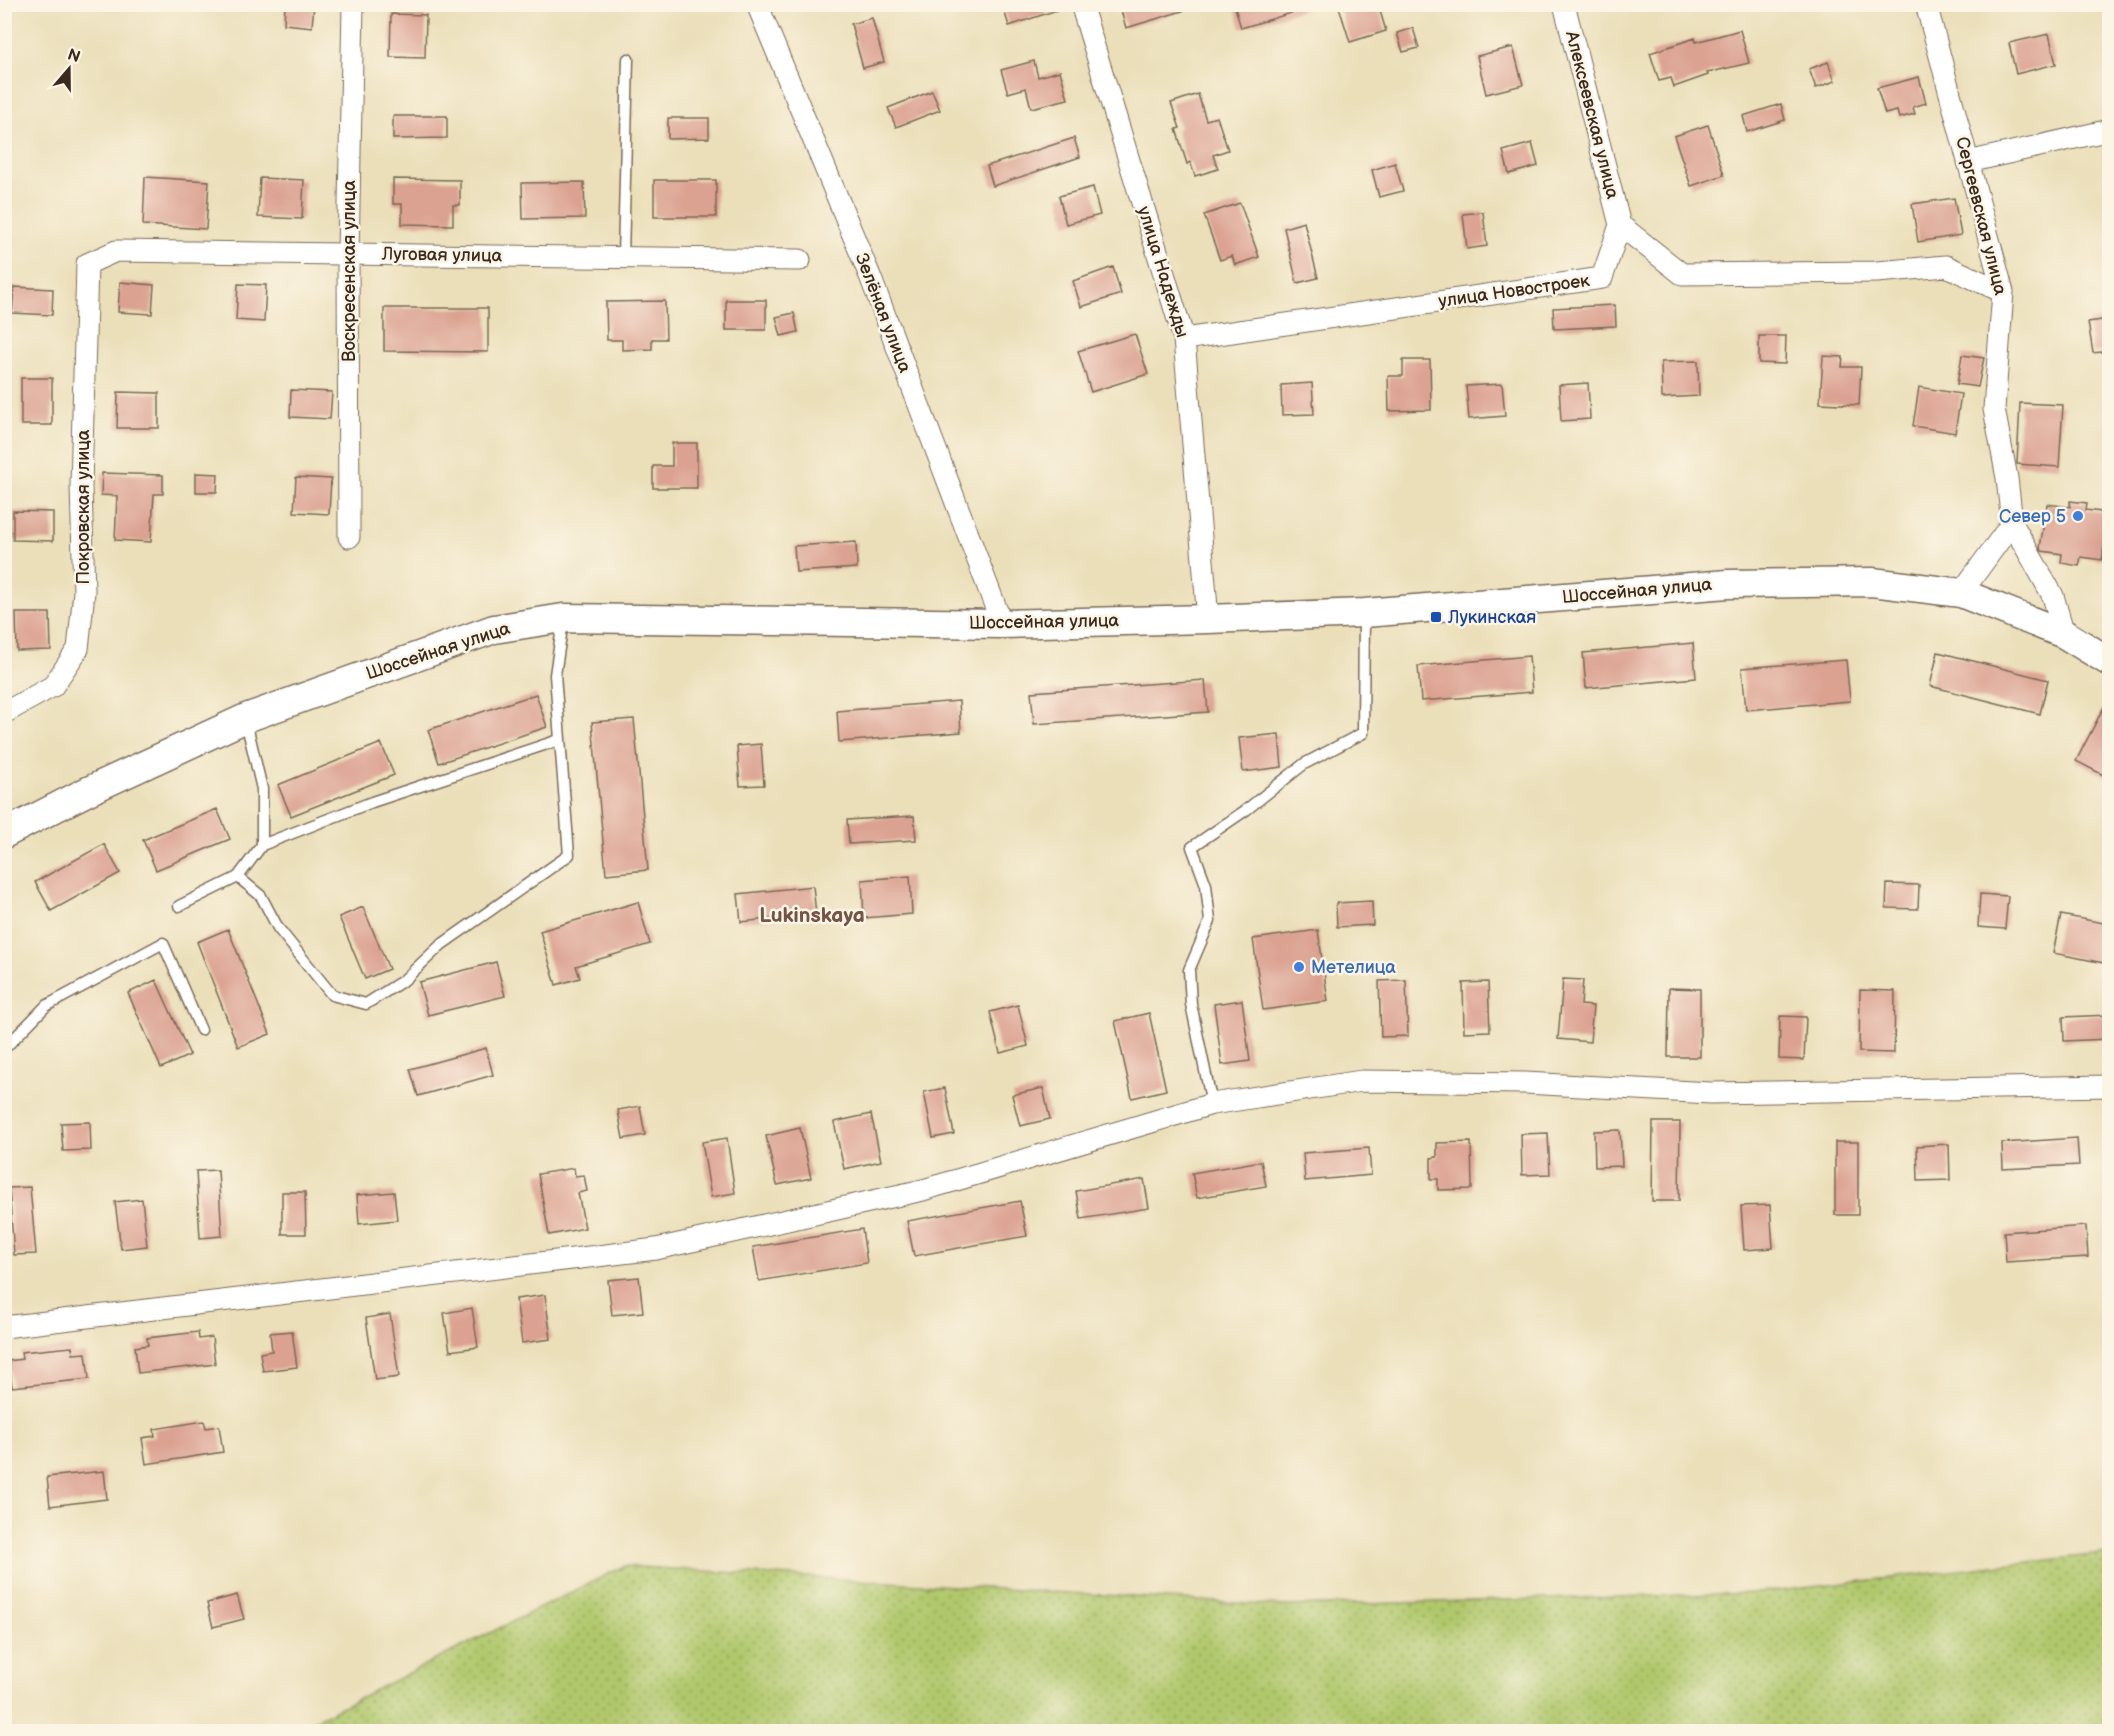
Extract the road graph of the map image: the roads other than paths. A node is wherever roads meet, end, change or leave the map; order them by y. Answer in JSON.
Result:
{"nodes":[{"id":1,"x":353,"y":4,"type":"edge"},
{"id":2,"x":758,"y":4,"type":"edge"},
{"id":3,"x":1081,"y":4,"type":"edge"},
{"id":4,"x":1564,"y":4,"type":"edge"},
{"id":5,"x":1926,"y":4,"type":"edge"},
{"id":6,"x":628,"y":59,"type":"dead end"},
{"id":7,"x":2109,"y":129,"type":"edge"},
{"id":8,"x":1968,"y":162,"type":"junction"},
{"id":9,"x":1620,"y":225,"type":"junction"},
{"id":10,"x":348,"y":254,"type":"junction"},
{"id":11,"x":623,"y":257,"type":"junction"},
{"id":12,"x":800,"y":260,"type":"dead end"},
{"id":13,"x":87,"y":264,"type":"joint"},
{"id":14,"x":2003,"y":292,"type":"junction"},
{"id":15,"x":1184,"y":339,"type":"junction"},
{"id":16,"x":2012,"y":523,"type":"junction"},
{"id":17,"x":349,"y":537,"type":"dead end"},
{"id":18,"x":1962,"y":593,"type":"junction"},
{"id":19,"x":1364,"y":613,"type":"junction"},
{"id":20,"x":563,"y":618,"type":"junction"},
{"id":21,"x":1208,"y":620,"type":"junction"},
{"id":22,"x":1002,"y":624,"type":"junction"},
{"id":23,"x":2064,"y":634,"type":"junction"},
{"id":24,"x":2109,"y":662,"type":"edge"},
{"id":25,"x":4,"y":713,"type":"edge"},
{"id":26,"x":246,"y":718,"type":"junction"},
{"id":27,"x":559,"y":740,"type":"junction"},
{"id":28,"x":4,"y":834,"type":"edge"},
{"id":29,"x":262,"y":845,"type":"junction"},
{"id":30,"x":238,"y":877,"type":"junction"},
{"id":31,"x":179,"y":906,"type":"dead end"},
{"id":32,"x":201,"y":1030,"type":"dead end"},
{"id":33,"x":4,"y":1049,"type":"edge"},
{"id":34,"x":2109,"y":1086,"type":"edge"},
{"id":35,"x":1212,"y":1104,"type":"junction"},
{"id":36,"x":4,"y":1327,"type":"edge"}],
"edges":[{"from":1,"to":10,"type":"street","name":"Воскресенская улица"},
{"from":2,"to":22,"type":"street","name":"Зелёная улица"},
{"from":3,"to":15,"type":"street","name":"улица Надежды"},
{"from":4,"to":9,"type":"street","name":"Алексеевская улица"},
{"from":5,"to":8,"type":"street","name":"Сергеевская улица"},
{"from":6,"to":11,"type":"lane"},
{"from":7,"to":8,"type":"street"},
{"from":8,"to":14,"type":"street","name":"Сергеевская улица"},
{"from":9,"to":14,"type":"street"},
{"from":9,"to":15,"type":"street","name":"улица Новостроек"},
{"from":10,"to":11,"type":"street","name":"Луговая улица"},
{"from":10,"to":13,"type":"street","name":"Луговая улица"},
{"from":10,"to":17,"type":"street","name":"Воскресенская улица"},
{"from":11,"to":12,"type":"street","name":"Луговая улица"},
{"from":13,"to":25,"type":"street","name":"Покровская улица"},
{"from":14,"to":16,"type":"street","name":"Сергеевская улица"},
{"from":15,"to":21,"type":"street","name":"улица Надежды"},
{"from":16,"to":18,"type":"street"},
{"from":16,"to":23,"type":"street"},
{"from":18,"to":19,"type":"main road","name":"Шоссейная улица"},
{"from":18,"to":23,"type":"main road","name":"Шоссейная улица"},
{"from":19,"to":21,"type":"main road","name":"Шоссейная улица"},
{"from":19,"to":35,"type":"lane"},
{"from":20,"to":22,"type":"main road","name":"Шоссейная улица"},
{"from":20,"to":26,"type":"main road","name":"Шоссейная улица"},
{"from":20,"to":27,"type":"lane"},
{"from":21,"to":22,"type":"main road","name":"Шоссейная улица"},
{"from":23,"to":24,"type":"main road","name":"Шоссейная улица"},
{"from":26,"to":28,"type":"main road","name":"Шоссейная улица"},
{"from":26,"to":29,"type":"lane"},
{"from":27,"to":29,"type":"lane"},
{"from":27,"to":30,"type":"lane"},
{"from":29,"to":30,"type":"lane"},
{"from":30,"to":31,"type":"lane"},
{"from":32,"to":33,"type":"lane"},
{"from":34,"to":35,"type":"street"},
{"from":35,"to":36,"type":"street"}]}
